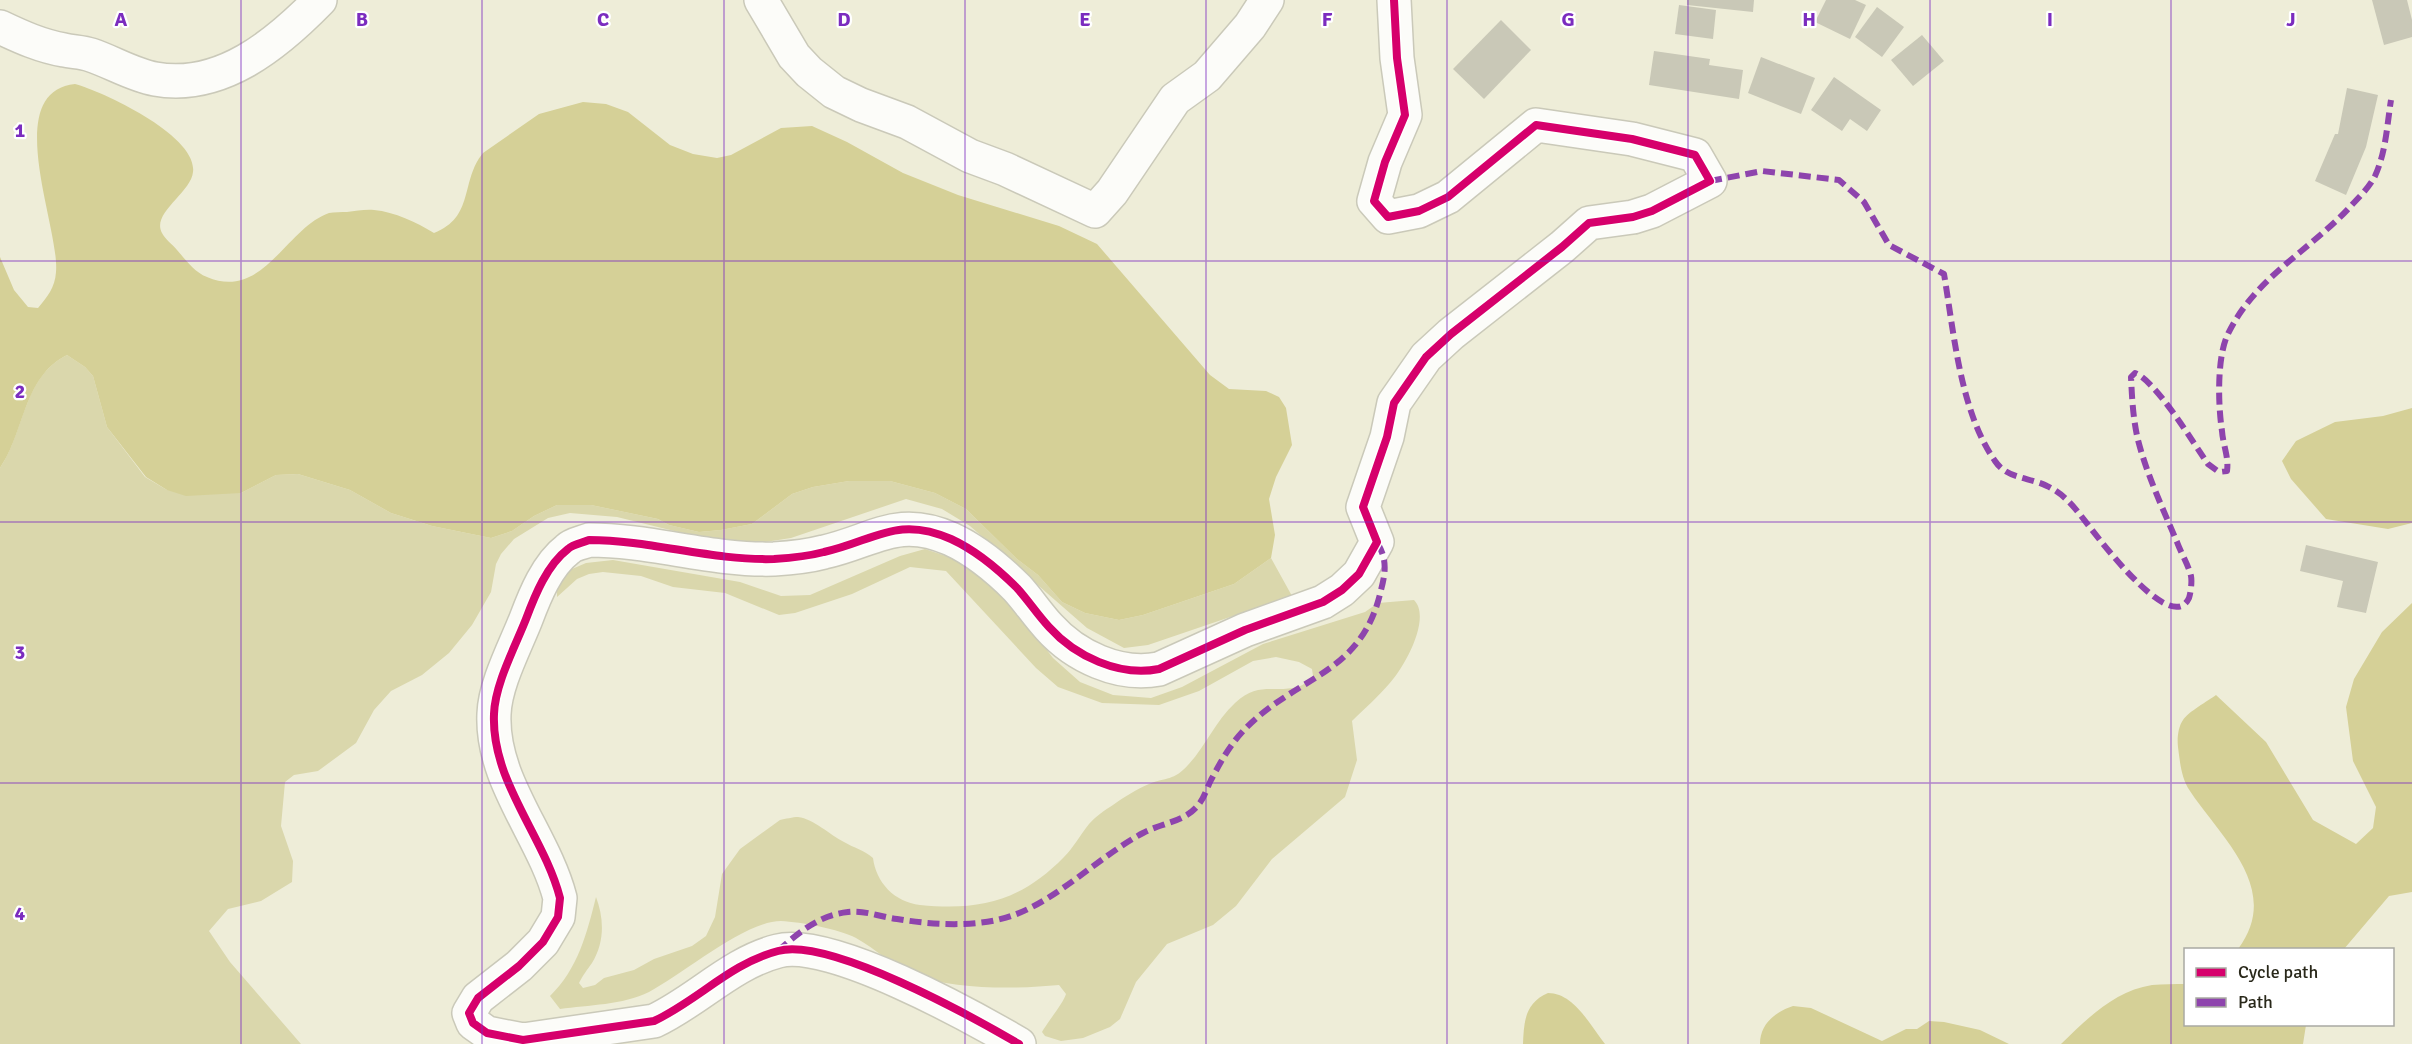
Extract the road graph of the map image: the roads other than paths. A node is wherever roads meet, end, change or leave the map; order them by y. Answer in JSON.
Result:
{"nodes":[{"id":1,"x":320,"y":0,"type":"edge"},
{"id":2,"x":761,"y":0,"type":"edge"},
{"id":3,"x":1267,"y":0,"type":"edge"},
{"id":4,"x":1394,"y":0,"type":"edge"},
{"id":5,"x":0,"y":27,"type":"edge"},
{"id":6,"x":1019,"y":1044,"type":"edge"}],
"edges":[{"from":1,"to":5,"type":"street"},
{"from":2,"to":3,"type":"street"},
{"from":4,"to":6,"type":"street"}]}
